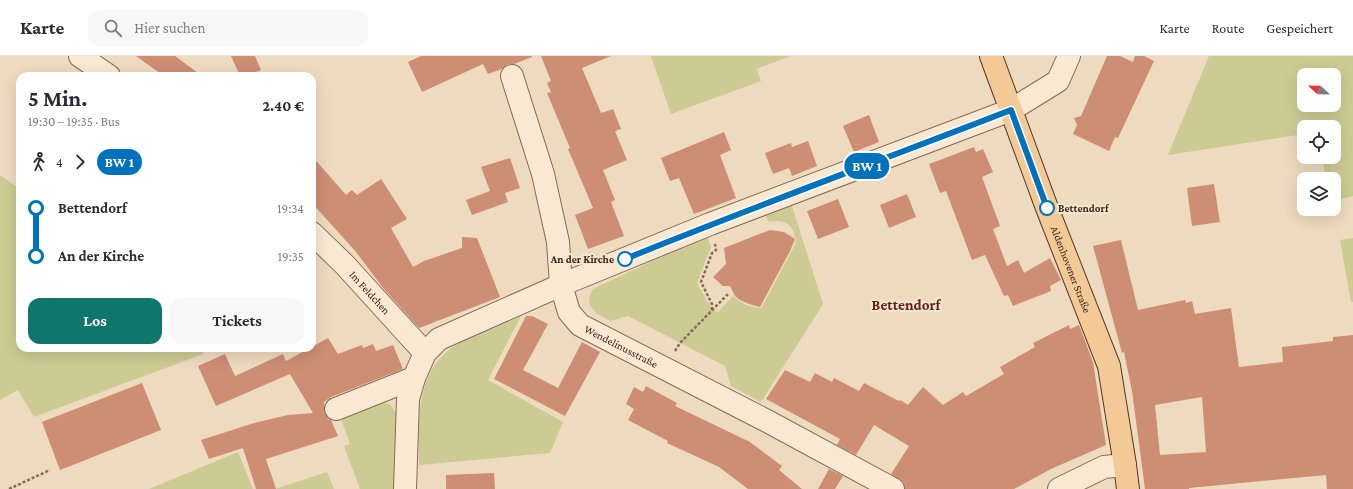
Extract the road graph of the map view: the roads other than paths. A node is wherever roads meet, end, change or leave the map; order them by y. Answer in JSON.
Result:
{"nodes":[{"id":1,"x":80,"y":56,"type":"edge"},
{"id":2,"x":991,"y":56,"type":"edge"},
{"id":3,"x":1069,"y":56,"type":"edge"},
{"id":4,"x":103,"y":72,"type":"edge"},
{"id":5,"x":512,"y":76,"type":"dead end"},
{"id":6,"x":1011,"y":110,"type":"junction"},
{"id":7,"x":316,"y":237,"type":"edge"},
{"id":8,"x":561,"y":285,"type":"junction"},
{"id":9,"x":426,"y":353,"type":"junction"},
{"id":10,"x":414,"y":378,"type":"junction"},
{"id":11,"x":336,"y":409,"type":"dead end"},
{"id":12,"x":1125,"y":465,"type":"junction"},
{"id":13,"x":404,"y":489,"type":"edge"},
{"id":14,"x":893,"y":489,"type":"edge"},
{"id":15,"x":1059,"y":489,"type":"edge"},
{"id":16,"x":1128,"y":489,"type":"edge"}],
"edges":[{"from":1,"to":4,"type":"street"},
{"from":2,"to":6,"type":"main road","name":"Aldenhovener Straße"},
{"from":3,"to":6,"type":"street"},
{"from":5,"to":8,"type":"street","name":"Wendelinusstraße"},
{"from":6,"to":8,"type":"street"},
{"from":6,"to":12,"type":"main road","name":"Aldenhovener Straße"},
{"from":7,"to":9,"type":"street","name":"Im Feldchen"},
{"from":8,"to":9,"type":"street"},
{"from":8,"to":14,"type":"street","name":"Wendelinusstraße"},
{"from":9,"to":10,"type":"street"},
{"from":10,"to":11,"type":"street"},
{"from":10,"to":13,"type":"street"},
{"from":12,"to":15,"type":"street"},
{"from":12,"to":16,"type":"main road","name":"Aldenhovener Straße"}]}
